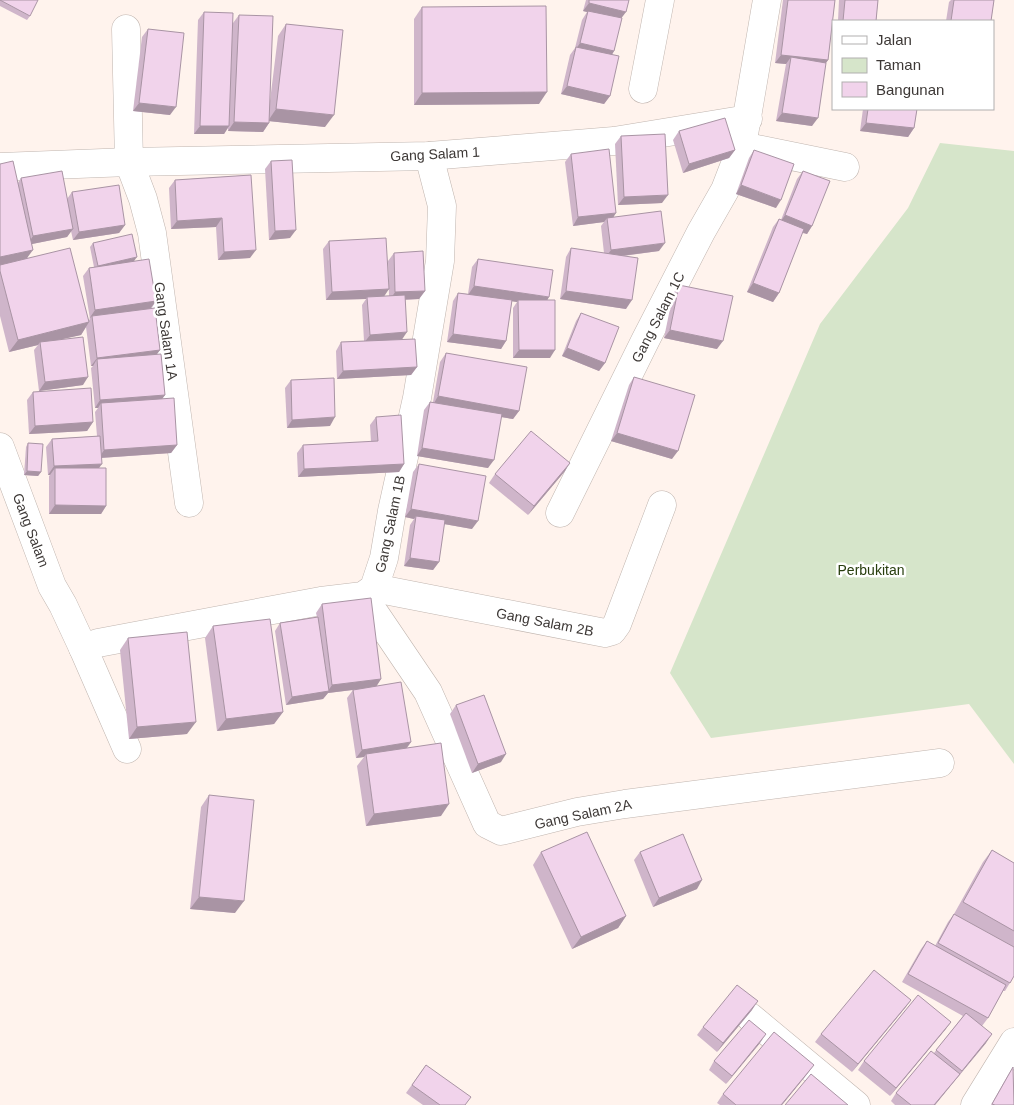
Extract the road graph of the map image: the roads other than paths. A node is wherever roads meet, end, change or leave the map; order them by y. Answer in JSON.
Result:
{"nodes":[{"id":1,"x":660,"y":0,"type":"edge"},
{"id":2,"x":767,"y":0,"type":"edge"},
{"id":3,"x":126,"y":29,"type":"dead end"},
{"id":4,"x":644,"y":89,"type":"dead end"},
{"id":5,"x":748,"y":119,"type":"junction"},
{"id":6,"x":742,"y":146,"type":"junction"},
{"id":7,"x":429,"y":156,"type":"junction"},
{"id":8,"x":129,"y":162,"type":"junction"},
{"id":9,"x":0,"y":167,"type":"edge"},
{"id":10,"x":845,"y":167,"type":"dead end"},
{"id":11,"x":0,"y":446,"type":"edge"},
{"id":12,"x":189,"y":503,"type":"dead end"},
{"id":13,"x":662,"y":505,"type":"dead end"},
{"id":14,"x":560,"y":513,"type":"dead end"},
{"id":15,"x":368,"y":592,"type":"junction"},
{"id":16,"x":83,"y":648,"type":"junction"},
{"id":17,"x":127,"y":749,"type":"dead end"},
{"id":18,"x":940,"y":763,"type":"dead end"},
{"id":19,"x":750,"y":1017,"type":"edge"},
{"id":20,"x":1014,"y":1042,"type":"edge"},
{"id":21,"x":856,"y":1105,"type":"edge"},
{"id":22,"x":975,"y":1105,"type":"edge"}],
"edges":[{"from":1,"to":4,"type":"street"},
{"from":2,"to":5,"type":"street"},
{"from":3,"to":8,"type":"street","name":"Gang Salam 1A"},
{"from":5,"to":6,"type":"street","name":"Gang Salam 1C"},
{"from":5,"to":7,"type":"street","name":"Gang Salam 1"},
{"from":6,"to":10,"type":"street"},
{"from":6,"to":14,"type":"street","name":"Gang Salam 1C"},
{"from":7,"to":8,"type":"street","name":"Gang Salam 1"},
{"from":7,"to":15,"type":"street","name":"Gang Salam 1B"},
{"from":8,"to":9,"type":"street","name":"Gang Salam 1"},
{"from":8,"to":12,"type":"street","name":"Gang Salam 1A"},
{"from":11,"to":16,"type":"street","name":"Gang Salam"},
{"from":13,"to":15,"type":"street","name":"Gang Salam 2B"},
{"from":15,"to":16,"type":"street"},
{"from":15,"to":18,"type":"street","name":"Gang Salam 2A"},
{"from":16,"to":17,"type":"street"},
{"from":19,"to":21,"type":"street"},
{"from":20,"to":22,"type":"street"}]}
